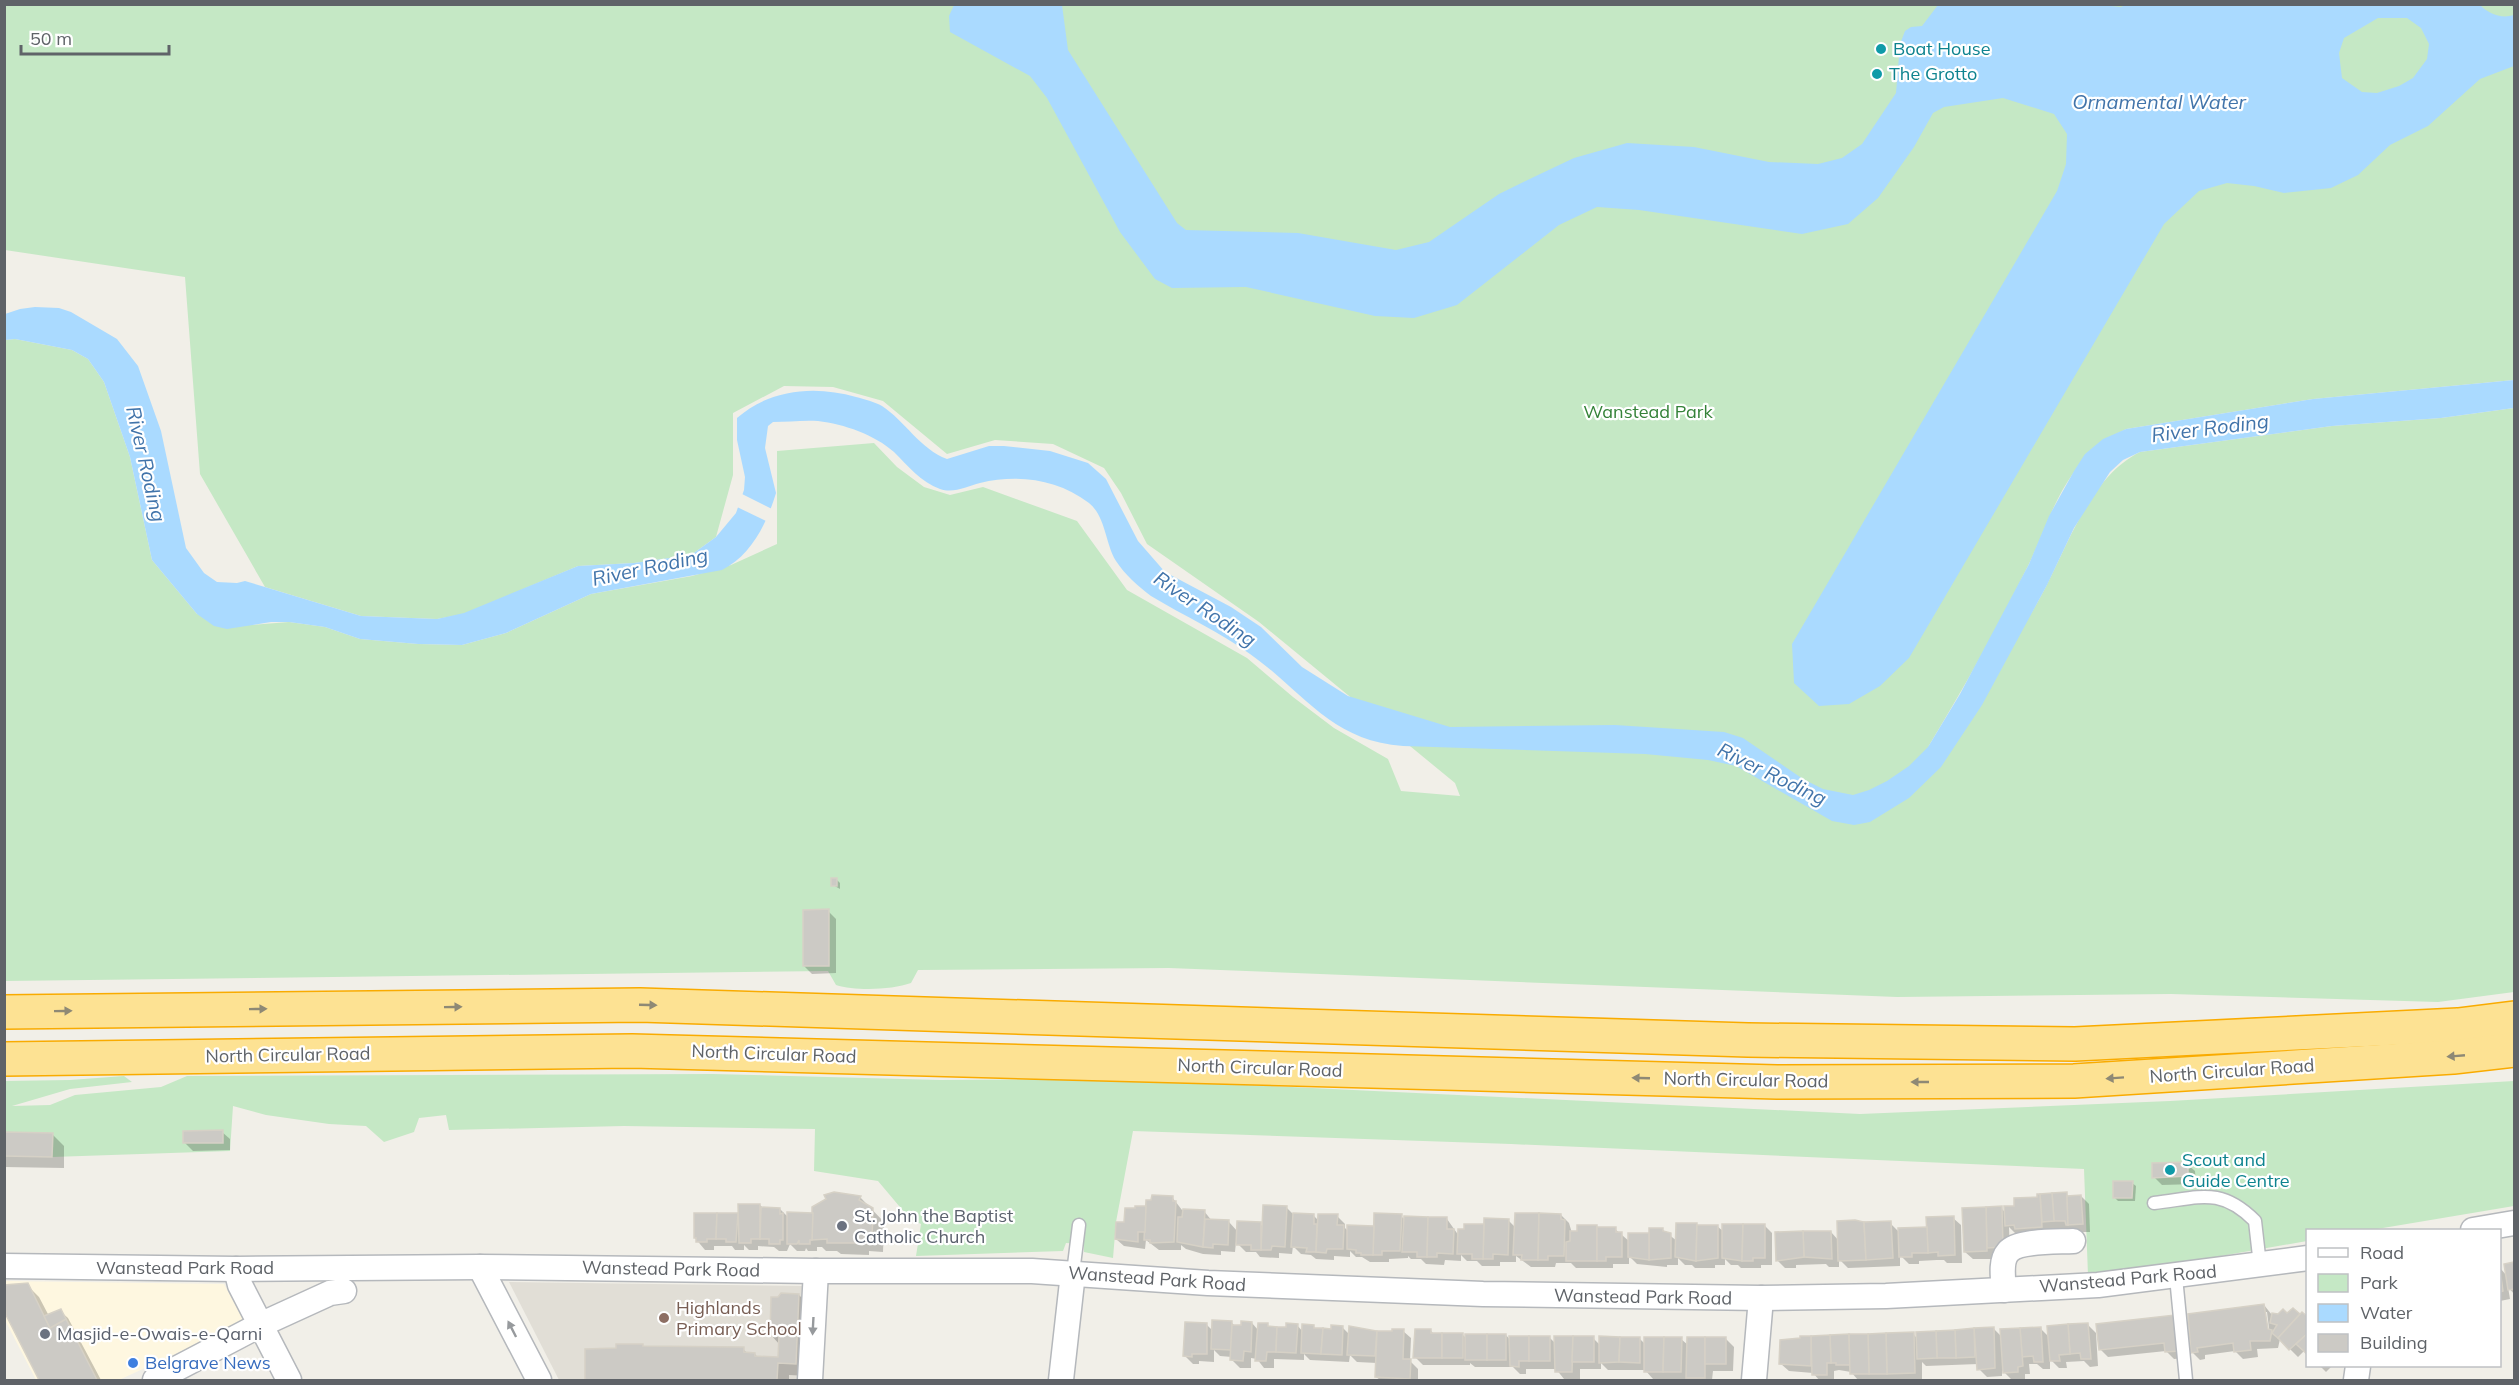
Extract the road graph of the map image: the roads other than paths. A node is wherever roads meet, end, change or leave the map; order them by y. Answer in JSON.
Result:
{"nodes":[{"id":1,"x":4,"y":1012,"type":"edge"},
{"id":2,"x":2514,"y":1018,"type":"edge"},
{"id":3,"x":2514,"y":1050,"type":"edge"},
{"id":4,"x":4,"y":1059,"type":"edge"},
{"id":5,"x":2154,"y":1203,"type":"dead end"},
{"id":6,"x":2514,"y":1223,"type":"edge"},
{"id":7,"x":1079,"y":1225,"type":"dead end"},
{"id":8,"x":2478,"y":1229,"type":"edge"},
{"id":9,"x":2073,"y":1241,"type":"dead end"},
{"id":10,"x":2306,"y":1258,"type":"edge"},
{"id":11,"x":2260,"y":1265,"type":"junction"},
{"id":12,"x":4,"y":1266,"type":"edge"},
{"id":13,"x":480,"y":1267,"type":"junction"},
{"id":14,"x":236,"y":1269,"type":"junction"},
{"id":15,"x":816,"y":1271,"type":"junction"},
{"id":16,"x":1072,"y":1273,"type":"junction"},
{"id":17,"x":2176,"y":1277,"type":"junction"},
{"id":18,"x":2004,"y":1290,"type":"junction"},
{"id":19,"x":344,"y":1291,"type":"dead end"},
{"id":20,"x":1761,"y":1298,"type":"junction"},
{"id":21,"x":260,"y":1325,"type":"junction"},
{"id":22,"x":155,"y":1380,"type":"edge"},
{"id":23,"x":288,"y":1380,"type":"edge"},
{"id":24,"x":539,"y":1380,"type":"edge"},
{"id":25,"x":810,"y":1380,"type":"edge"},
{"id":26,"x":1061,"y":1380,"type":"edge"},
{"id":27,"x":1754,"y":1380,"type":"edge"},
{"id":28,"x":2186,"y":1380,"type":"edge"}],
"edges":[{"from":1,"to":2,"type":"highway","name":"North Circular Road","one_way":true},
{"from":3,"to":4,"type":"highway","name":"North Circular Road","one_way":true},
{"from":5,"to":11,"type":"lane"},
{"from":6,"to":8,"type":"street"},
{"from":7,"to":16,"type":"lane"},
{"from":9,"to":18,"type":"street"},
{"from":10,"to":11,"type":"street","name":"Wanstead Park Road"},
{"from":11,"to":17,"type":"street","name":"Wanstead Park Road"},
{"from":12,"to":14,"type":"street","name":"Wanstead Park Road"},
{"from":13,"to":14,"type":"street","name":"Wanstead Park Road"},
{"from":13,"to":15,"type":"street","name":"Wanstead Park Road"},
{"from":24,"to":13,"type":"street","one_way":true},
{"from":14,"to":21,"type":"street"},
{"from":15,"to":16,"type":"street","name":"Wanstead Park Road"},
{"from":15,"to":25,"type":"street","one_way":true},
{"from":16,"to":20,"type":"street","name":"Wanstead Park Road"},
{"from":16,"to":26,"type":"street"},
{"from":17,"to":18,"type":"street","name":"Wanstead Park Road"},
{"from":17,"to":28,"type":"lane"},
{"from":18,"to":20,"type":"street","name":"Wanstead Park Road"},
{"from":19,"to":21,"type":"street"},
{"from":20,"to":27,"type":"street"},
{"from":21,"to":22,"type":"street"},
{"from":21,"to":23,"type":"street"}]}
